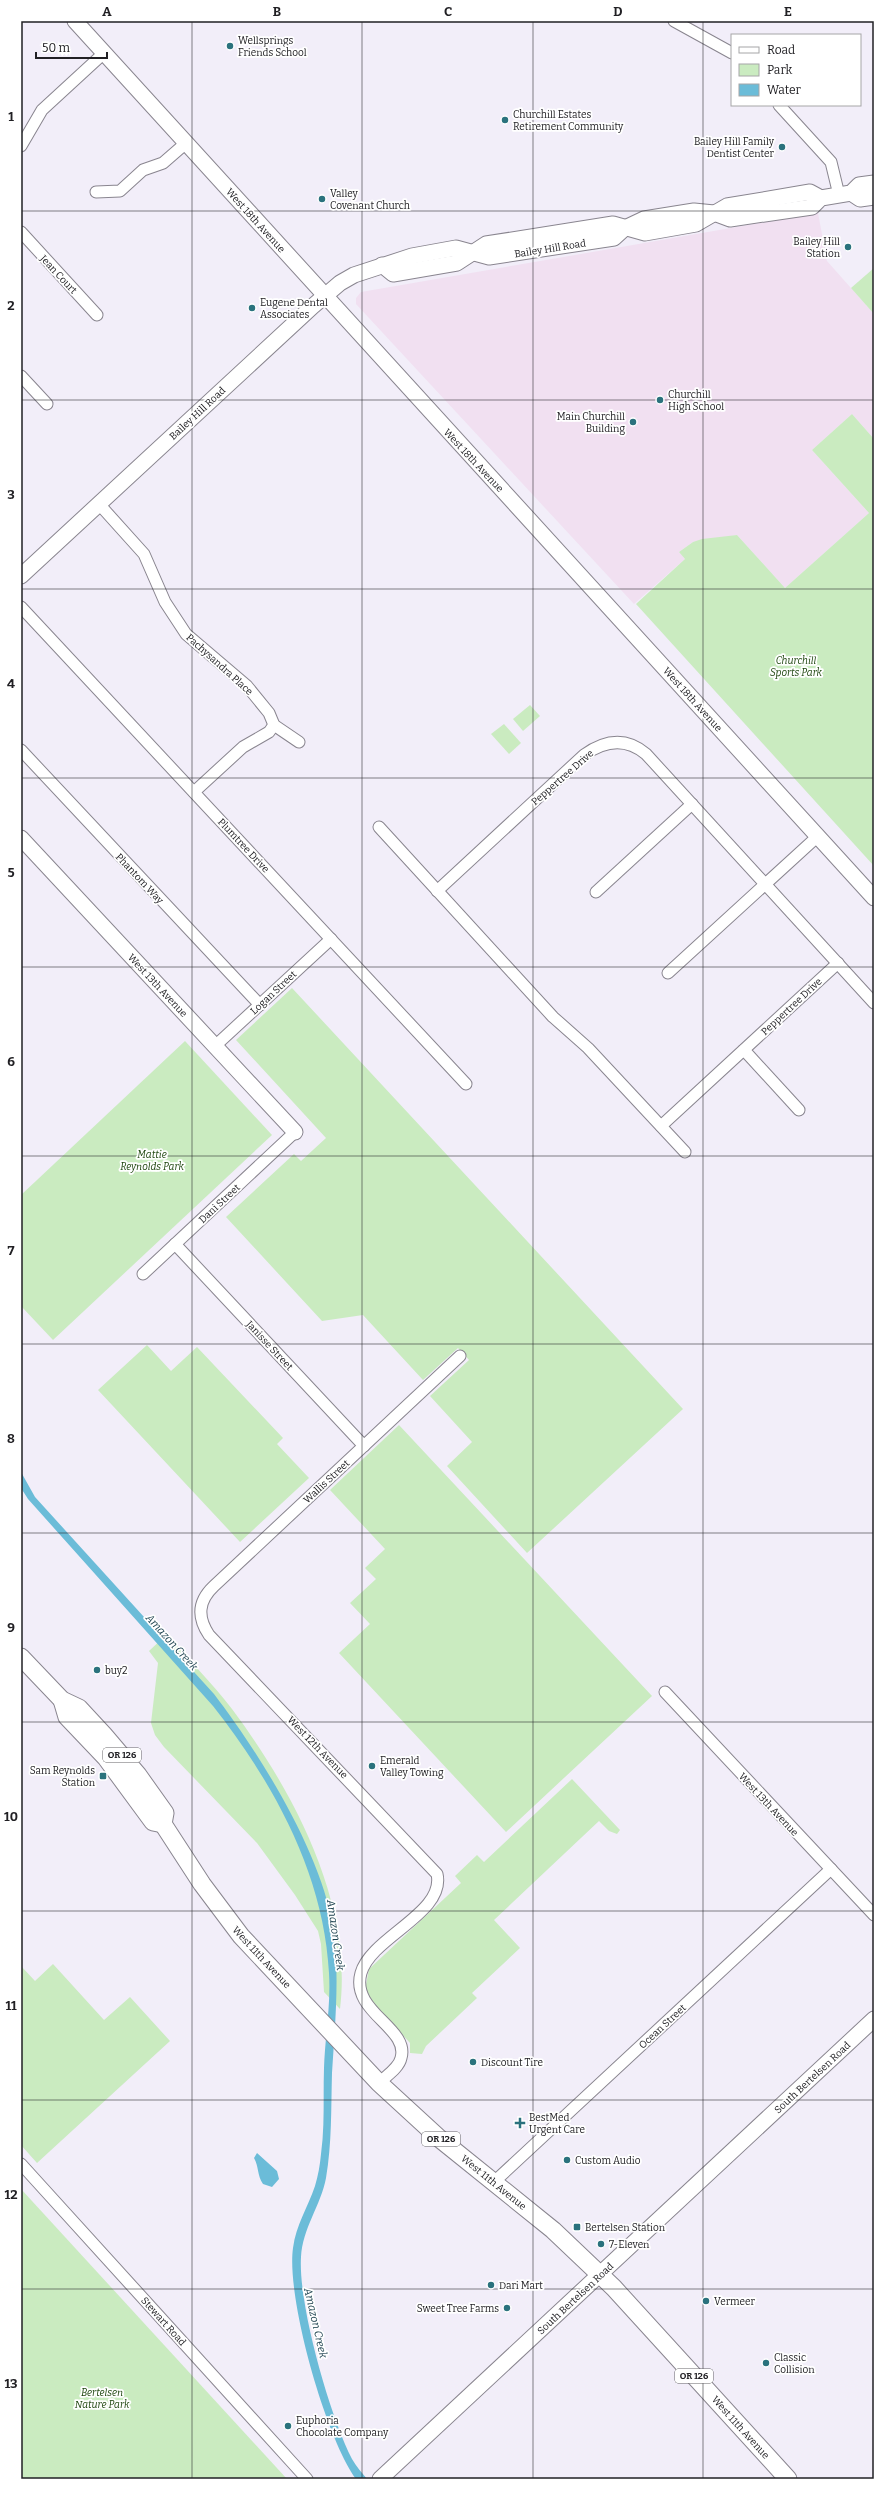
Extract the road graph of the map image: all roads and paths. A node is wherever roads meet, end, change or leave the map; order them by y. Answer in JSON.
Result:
{"nodes":[{"id":1,"x":75,"y":21,"type":"edge"},
{"id":2,"x":674,"y":21,"type":"edge"},
{"id":3,"x":731,"y":52,"type":"edge"},
{"id":4,"x":104,"y":53,"type":"junction"},
{"id":5,"x":780,"y":106,"type":"edge"},
{"id":6,"x":186,"y":143,"type":"junction"},
{"id":7,"x":21,"y":146,"type":"edge"},
{"id":8,"x":874,"y":183,"type":"edge"},
{"id":9,"x":96,"y":192,"type":"dead end"},
{"id":10,"x":845,"y":194,"type":"junction"},
{"id":11,"x":874,"y":197,"type":"edge"},
{"id":12,"x":21,"y":232,"type":"edge"},
{"id":13,"x":325,"y":296,"type":"junction"},
{"id":14,"x":97,"y":315,"type":"dead end"},
{"id":15,"x":21,"y":376,"type":"edge"},
{"id":16,"x":47,"y":404,"type":"dead end"},
{"id":17,"x":99,"y":504,"type":"junction"},
{"id":18,"x":21,"y":576,"type":"edge"},
{"id":19,"x":21,"y":607,"type":"edge"},
{"id":20,"x":274,"y":725,"type":"junction"},
{"id":21,"x":299,"y":742,"type":"dead end"},
{"id":22,"x":21,"y":751,"type":"edge"},
{"id":23,"x":194,"y":792,"type":"junction"},
{"id":24,"x":692,"y":804,"type":"junction"},
{"id":25,"x":379,"y":827,"type":"dead end"},
{"id":26,"x":818,"y":836,"type":"junction"},
{"id":27,"x":21,"y":838,"type":"edge"},
{"id":28,"x":766,"y":884,"type":"junction"},
{"id":29,"x":437,"y":891,"type":"junction"},
{"id":30,"x":596,"y":892,"type":"dead end"},
{"id":31,"x":874,"y":898,"type":"edge"},
{"id":32,"x":330,"y":939,"type":"junction"},
{"id":33,"x":838,"y":963,"type":"junction"},
{"id":34,"x":668,"y":973,"type":"dead end"},
{"id":35,"x":874,"y":1003,"type":"edge"},
{"id":36,"x":260,"y":1005,"type":"junction"},
{"id":37,"x":215,"y":1046,"type":"junction"},
{"id":38,"x":744,"y":1050,"type":"junction"},
{"id":39,"x":466,"y":1084,"type":"dead end"},
{"id":40,"x":800,"y":1110,"type":"dead end"},
{"id":41,"x":661,"y":1126,"type":"junction"},
{"id":42,"x":295,"y":1132,"type":"joint"},
{"id":43,"x":685,"y":1152,"type":"dead end"},
{"id":44,"x":175,"y":1244,"type":"junction"},
{"id":45,"x":143,"y":1274,"type":"dead end"},
{"id":46,"x":460,"y":1356,"type":"dead end"},
{"id":47,"x":364,"y":1446,"type":"junction"},
{"id":48,"x":200,"y":1611,"type":"joint"},
{"id":49,"x":21,"y":1657,"type":"edge"},
{"id":50,"x":665,"y":1692,"type":"dead end"},
{"id":51,"x":831,"y":1869,"type":"junction"},
{"id":52,"x":874,"y":1916,"type":"edge"},
{"id":53,"x":874,"y":2019,"type":"edge"},
{"id":54,"x":379,"y":2083,"type":"junction"},
{"id":55,"x":21,"y":2164,"type":"edge"},
{"id":56,"x":494,"y":2182,"type":"junction"},
{"id":57,"x":600,"y":2275,"type":"junction"},
{"id":58,"x":381,"y":2478,"type":"edge"},
{"id":59,"x":307,"y":2479,"type":"edge"},
{"id":60,"x":788,"y":2479,"type":"edge"}],
"edges":[{"from":1,"to":4,"type":"main road","name":"West 18th Avenue"},
{"from":2,"to":3,"type":"street"},
{"from":4,"to":6,"type":"main road","name":"West 18th Avenue"},
{"from":4,"to":7,"type":"street"},
{"from":5,"to":10,"type":"street"},
{"from":6,"to":9,"type":"street"},
{"from":6,"to":13,"type":"main road","name":"West 18th Avenue"},
{"from":8,"to":10,"type":"main road","name":"Bailey Hill Road"},
{"from":10,"to":11,"type":"main road","name":"Bailey Hill Road"},
{"from":10,"to":13,"type":"main road","name":"Bailey Hill Road"},
{"from":12,"to":14,"type":"street","name":"Jean Court"},
{"from":13,"to":17,"type":"main road","name":"Bailey Hill Road"},
{"from":13,"to":26,"type":"main road","name":"West 18th Avenue"},
{"from":15,"to":16,"type":"street"},
{"from":17,"to":18,"type":"main road","name":"Bailey Hill Road"},
{"from":17,"to":20,"type":"street","name":"Pachysandra Place"},
{"from":19,"to":23,"type":"street","name":"Plumtree Drive"},
{"from":20,"to":21,"type":"street","name":"Pachysandra Place"},
{"from":20,"to":23,"type":"street"},
{"from":22,"to":36,"type":"street","name":"Phantom Way"},
{"from":23,"to":32,"type":"street","name":"Plumtree Drive"},
{"from":24,"to":28,"type":"street","name":"Peppertree Drive"},
{"from":24,"to":29,"type":"street","name":"Peppertree Drive"},
{"from":24,"to":30,"type":"street"},
{"from":25,"to":29,"type":"street"},
{"from":26,"to":28,"type":"street"},
{"from":26,"to":31,"type":"main road","name":"West 18th Avenue"},
{"from":27,"to":37,"type":"main road","name":"West 13th Avenue"},
{"from":28,"to":33,"type":"street","name":"Peppertree Drive"},
{"from":28,"to":34,"type":"street"},
{"from":29,"to":41,"type":"street"},
{"from":32,"to":36,"type":"street","name":"Logan Street"},
{"from":32,"to":39,"type":"street","name":"Plumtree Drive"},
{"from":33,"to":35,"type":"street","name":"Peppertree Drive"},
{"from":33,"to":38,"type":"street","name":"Peppertree Drive"},
{"from":36,"to":37,"type":"street","name":"Logan Street"},
{"from":37,"to":42,"type":"main road","name":"West 13th Avenue"},
{"from":38,"to":40,"type":"street"},
{"from":38,"to":41,"type":"street","name":"Peppertree Drive"},
{"from":41,"to":43,"type":"street"},
{"from":42,"to":44,"type":"street","name":"Dani Street"},
{"from":44,"to":45,"type":"street","name":"Dani Street"},
{"from":44,"to":47,"type":"street","name":"Janisse Street"},
{"from":46,"to":47,"type":"street","name":"Wallis Street"},
{"from":47,"to":48,"type":"street","name":"Wallis Street"},
{"from":48,"to":54,"type":"street","name":"West 12th Avenue"},
{"from":49,"to":54,"type":"main road","name":"West 11th Avenue","number":"OR 126"},
{"from":50,"to":51,"type":"street","name":"West 13th Avenue"},
{"from":51,"to":52,"type":"street","name":"West 13th Avenue"},
{"from":51,"to":56,"type":"street","name":"Ocean Street"},
{"from":53,"to":57,"type":"main road","name":"South Bertelsen Road"},
{"from":54,"to":56,"type":"main road","name":"West 11th Avenue","number":"OR 126"},
{"from":55,"to":59,"type":"street","name":"Stewart Road"},
{"from":56,"to":57,"type":"main road","name":"West 11th Avenue","number":"OR 126"},
{"from":57,"to":58,"type":"main road","name":"South Bertelsen Road"},
{"from":57,"to":60,"type":"main road","name":"West 11th Avenue","number":"OR 126"}]}
